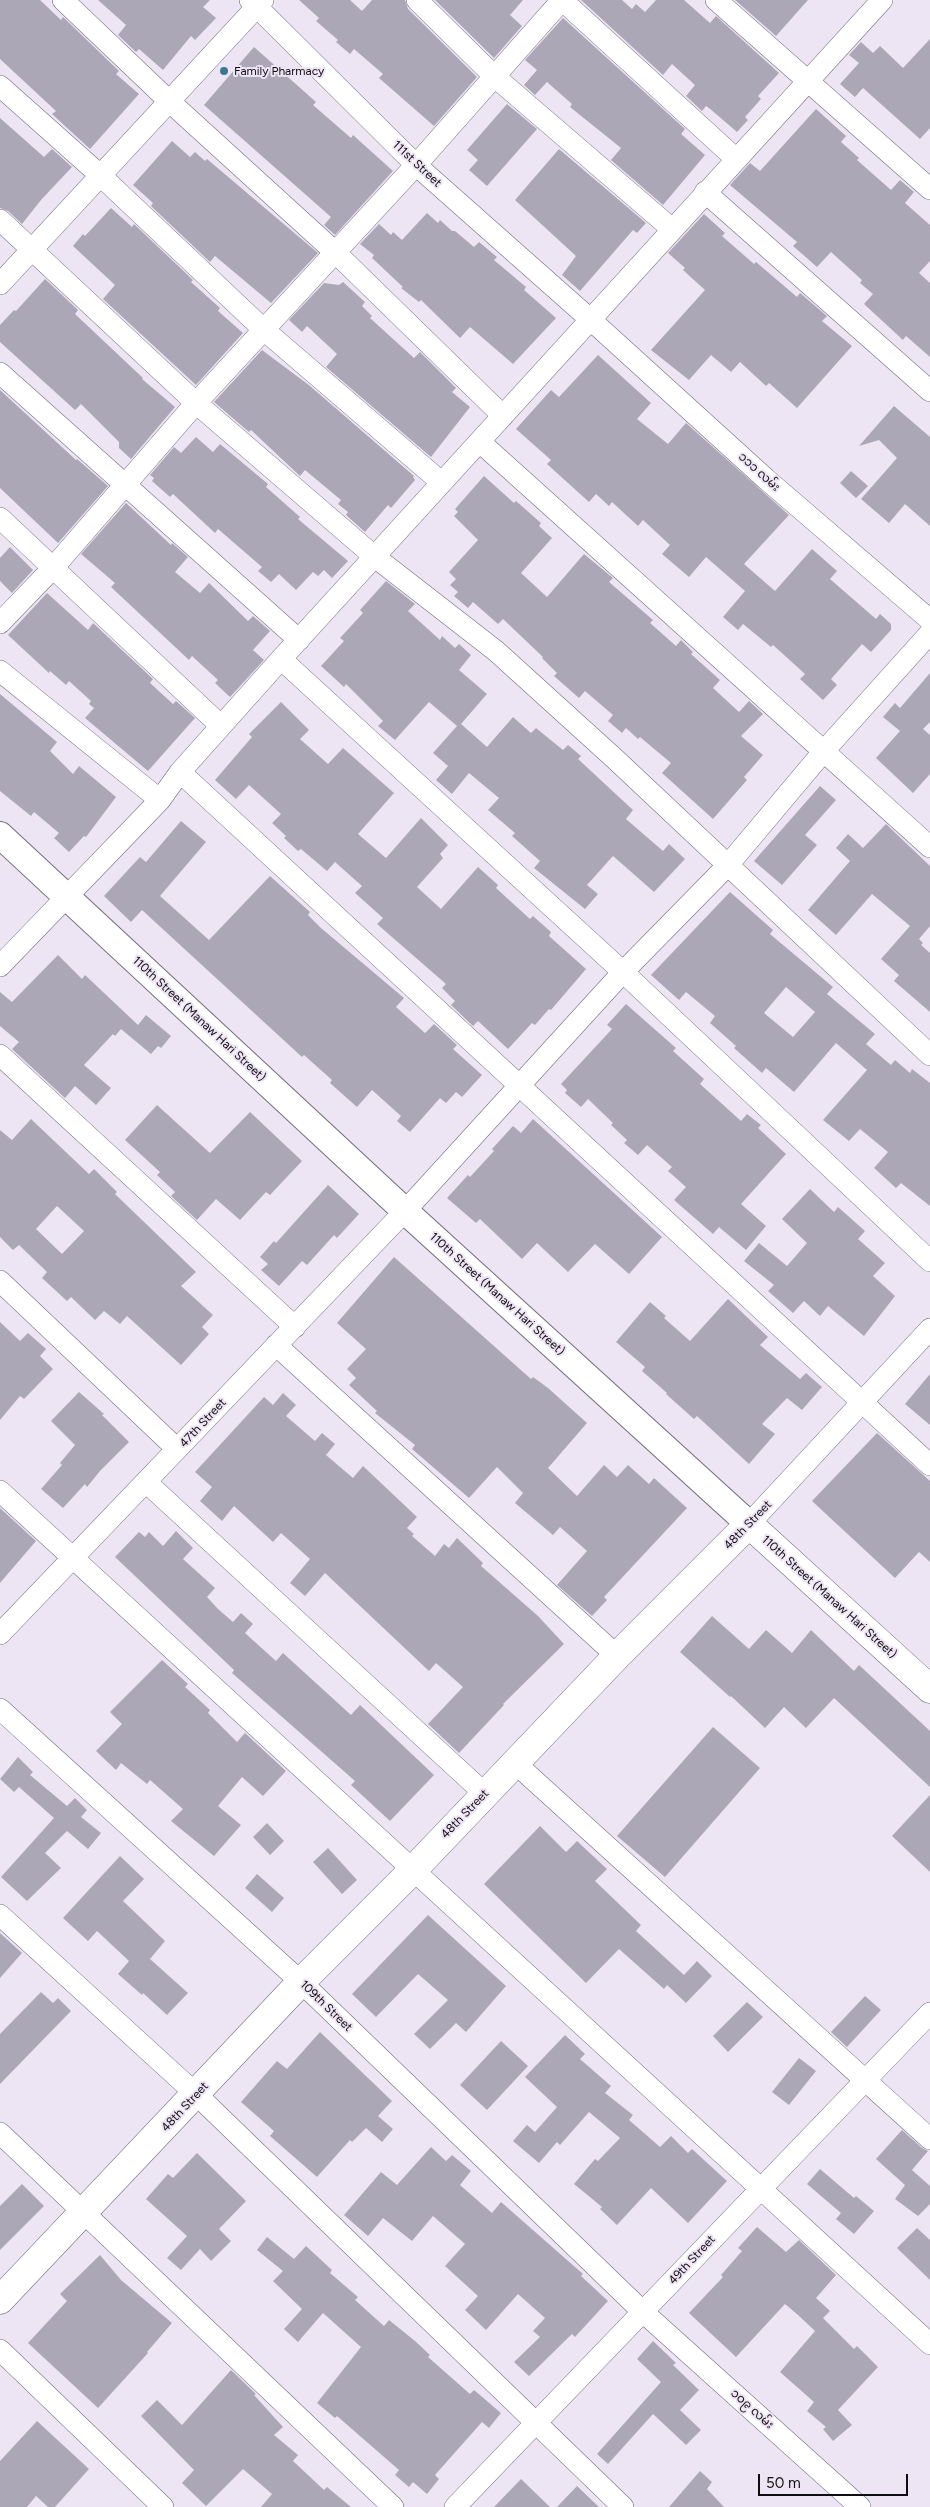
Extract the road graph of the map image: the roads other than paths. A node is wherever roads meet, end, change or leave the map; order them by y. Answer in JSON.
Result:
{"nodes":[{"id":1,"x":62,"y":0,"type":"edge"},
{"id":2,"x":417,"y":0,"type":"edge"},
{"id":3,"x":562,"y":0,"type":"edge"},
{"id":4,"x":716,"y":0,"type":"edge"},
{"id":5,"x":257,"y":2,"type":"edge"},
{"id":6,"x":876,"y":2,"type":"edge"},
{"id":7,"x":494,"y":76,"type":"junction"},
{"id":8,"x":806,"y":82,"type":"junction"},
{"id":9,"x":0,"y":86,"type":"edge"},
{"id":10,"x":169,"y":101,"type":"junction"},
{"id":11,"x":736,"y":159,"type":"junction"},
{"id":12,"x":416,"y":165,"type":"junction"},
{"id":13,"x":100,"y":175,"type":"junction"},
{"id":14,"x":930,"y":189,"type":"edge"},
{"id":15,"x":705,"y":192,"type":"junction"},
{"id":16,"x":0,"y":220,"type":"edge"},
{"id":17,"x":672,"y":229,"type":"junction"},
{"id":18,"x":32,"y":248,"type":"junction"},
{"id":19,"x":336,"y":253,"type":"junction"},
{"id":20,"x":0,"y":284,"type":"edge"},
{"id":21,"x":591,"y":320,"type":"junction"},
{"id":22,"x":263,"y":329,"type":"junction"},
{"id":23,"x":0,"y":373,"type":"edge"},
{"id":24,"x":930,"y":391,"type":"edge"},
{"id":25,"x":196,"y":403,"type":"junction"},
{"id":26,"x":503,"y":416,"type":"junction"},
{"id":27,"x":480,"y":442,"type":"junction"},
{"id":28,"x":441,"y":482,"type":"junction"},
{"id":29,"x":125,"y":484,"type":"junction"},
{"id":30,"x":0,"y":518,"type":"edge"},
{"id":31,"x":374,"y":557,"type":"junction"},
{"id":32,"x":53,"y":568,"type":"junction"},
{"id":33,"x":930,"y":620,"type":"edge"},
{"id":34,"x":0,"y":623,"type":"edge"},
{"id":35,"x":930,"y":633,"type":"edge"},
{"id":36,"x":299,"y":640,"type":"junction"},
{"id":37,"x":281,"y":659,"type":"junction"},
{"id":38,"x":0,"y":671,"type":"edge"},
{"id":39,"x":221,"y":726,"type":"junction"},
{"id":40,"x":824,"y":752,"type":"junction"},
{"id":41,"x":180,"y":772,"type":"junction"},
{"id":42,"x":160,"y":800,"type":"junction"},
{"id":43,"x":0,"y":835,"type":"edge"},
{"id":44,"x":930,"y":846,"type":"edge"},
{"id":45,"x":728,"y":864,"type":"junction"},
{"id":46,"x":66,"y":896,"type":"junction"},
{"id":47,"x":0,"y":966,"type":"edge"},
{"id":48,"x":623,"y":972,"type":"junction"},
{"id":49,"x":0,"y":1055,"type":"edge"},
{"id":50,"x":930,"y":1055,"type":"edge"},
{"id":51,"x":519,"y":1084,"type":"junction"},
{"id":52,"x":406,"y":1211,"type":"junction"},
{"id":53,"x":930,"y":1261,"type":"edge"},
{"id":54,"x":0,"y":1281,"type":"edge"},
{"id":55,"x":295,"y":1327,"type":"junction"},
{"id":56,"x":930,"y":1329,"type":"edge"},
{"id":57,"x":276,"y":1345,"type":"junction"},
{"id":58,"x":863,"y":1401,"type":"junction"},
{"id":59,"x":178,"y":1449,"type":"junction"},
{"id":60,"x":930,"y":1465,"type":"edge"},
{"id":61,"x":146,"y":1482,"type":"junction"},
{"id":62,"x":0,"y":1491,"type":"edge"},
{"id":63,"x":749,"y":1524,"type":"junction"},
{"id":64,"x":72,"y":1559,"type":"junction"},
{"id":65,"x":0,"y":1634,"type":"edge"},
{"id":66,"x":617,"y":1656,"type":"junction"},
{"id":67,"x":930,"y":1689,"type":"edge"},
{"id":68,"x":0,"y":1709,"type":"edge"},
{"id":69,"x":514,"y":1763,"type":"junction"},
{"id":70,"x":485,"y":1794,"type":"junction"},
{"id":71,"x":412,"y":1871,"type":"junction"},
{"id":72,"x":0,"y":1915,"type":"edge"},
{"id":73,"x":301,"y":1982,"type":"junction"},
{"id":74,"x":930,"y":2013,"type":"edge"},
{"id":75,"x":865,"y":2081,"type":"junction"},
{"id":76,"x":197,"y":2094,"type":"junction"},
{"id":77,"x":0,"y":2133,"type":"edge"},
{"id":78,"x":930,"y":2139,"type":"edge"},
{"id":79,"x":760,"y":2189,"type":"junction"},
{"id":80,"x":84,"y":2214,"type":"junction"},
{"id":81,"x":0,"y":2300,"type":"edge"},
{"id":82,"x":643,"y":2312,"type":"junction"},
{"id":83,"x":930,"y":2344,"type":"edge"},
{"id":84,"x":0,"y":2350,"type":"edge"},
{"id":85,"x":536,"y":2422,"type":"junction"},
{"id":86,"x":164,"y":2507,"type":"edge"},
{"id":87,"x":393,"y":2507,"type":"edge"},
{"id":88,"x":455,"y":2507,"type":"edge"},
{"id":89,"x":623,"y":2507,"type":"edge"},
{"id":90,"x":860,"y":2507,"type":"edge"}],
"edges":[{"from":1,"to":10,"type":"street"},
{"from":2,"to":7,"type":"street"},
{"from":3,"to":7,"type":"street"},
{"from":3,"to":11,"type":"street"},
{"from":4,"to":8,"type":"street"},
{"from":5,"to":10,"type":"street"},
{"from":5,"to":12,"type":"street","name":"111st Street"},
{"from":6,"to":8,"type":"street"},
{"from":7,"to":12,"type":"street"},
{"from":7,"to":17,"type":"street"},
{"from":8,"to":11,"type":"street"},
{"from":8,"to":14,"type":"street"},
{"from":9,"to":13,"type":"street"},
{"from":10,"to":13,"type":"street"},
{"from":10,"to":19,"type":"street"},
{"from":11,"to":15,"type":"street"},
{"from":12,"to":19,"type":"street"},
{"from":12,"to":21,"type":"street","name":"111st Street"},
{"from":13,"to":18,"type":"street"},
{"from":13,"to":22,"type":"street"},
{"from":15,"to":17,"type":"street"},
{"from":15,"to":24,"type":"street"},
{"from":16,"to":18,"type":"street"},
{"from":17,"to":21,"type":"street"},
{"from":18,"to":20,"type":"street"},
{"from":18,"to":25,"type":"street"},
{"from":19,"to":22,"type":"street"},
{"from":19,"to":26,"type":"street"},
{"from":21,"to":26,"type":"street"},
{"from":21,"to":33,"type":"street","name":"၁၁၁ လမ်း"},
{"from":22,"to":25,"type":"street"},
{"from":22,"to":28,"type":"street"},
{"from":23,"to":29,"type":"street"},
{"from":25,"to":29,"type":"street"},
{"from":25,"to":31,"type":"street"},
{"from":26,"to":27,"type":"street"},
{"from":27,"to":28,"type":"street"},
{"from":27,"to":40,"type":"street"},
{"from":28,"to":31,"type":"street"},
{"from":29,"to":32,"type":"street"},
{"from":29,"to":36,"type":"street"},
{"from":30,"to":32,"type":"street"},
{"from":31,"to":36,"type":"street"},
{"from":31,"to":45,"type":"street"},
{"from":32,"to":34,"type":"street"},
{"from":32,"to":39,"type":"street"},
{"from":35,"to":40,"type":"street","name":"47th Street"},
{"from":36,"to":37,"type":"street"},
{"from":37,"to":39,"type":"street"},
{"from":37,"to":48,"type":"street"},
{"from":38,"to":42,"type":"street"},
{"from":39,"to":41,"type":"street"},
{"from":40,"to":44,"type":"street"},
{"from":40,"to":45,"type":"street","name":"47th Street"},
{"from":41,"to":42,"type":"street"},
{"from":41,"to":51,"type":"street"},
{"from":42,"to":46,"type":"street"},
{"from":43,"to":46,"type":"street","name":"110th Street (Manaw Hari Street)"},
{"from":45,"to":48,"type":"street","name":"47th Street"},
{"from":45,"to":50,"type":"street"},
{"from":46,"to":47,"type":"street"},
{"from":46,"to":52,"type":"street","name":"110th Street (Manaw Hari Street)"},
{"from":48,"to":51,"type":"street","name":"47th Street"},
{"from":48,"to":53,"type":"street"},
{"from":49,"to":55,"type":"street"},
{"from":51,"to":52,"type":"street","name":"47th Street"},
{"from":51,"to":58,"type":"street"},
{"from":52,"to":55,"type":"street","name":"47th Street"},
{"from":52,"to":63,"type":"street","name":"110th Street (Manaw Hari Street)"},
{"from":54,"to":59,"type":"street"},
{"from":55,"to":57,"type":"street","name":"47th Street"},
{"from":56,"to":58,"type":"street","name":"48th Street"},
{"from":57,"to":59,"type":"street","name":"47th Street"},
{"from":57,"to":66,"type":"street"},
{"from":58,"to":60,"type":"street"},
{"from":58,"to":63,"type":"street","name":"48th Street"},
{"from":59,"to":61,"type":"street","name":"47th Street"},
{"from":61,"to":64,"type":"street","name":"47th Street"},
{"from":61,"to":70,"type":"street"},
{"from":62,"to":64,"type":"street"},
{"from":63,"to":66,"type":"main road","name":"48th Street"},
{"from":63,"to":67,"type":"main road","name":"110th Street (Manaw Hari Street)"},
{"from":64,"to":65,"type":"street","name":"47th Street"},
{"from":64,"to":71,"type":"street"},
{"from":66,"to":69,"type":"main road","name":"48th Street"},
{"from":68,"to":73,"type":"street","name":"109th Street"},
{"from":69,"to":70,"type":"main road","name":"48th Street"},
{"from":69,"to":75,"type":"street"},
{"from":70,"to":71,"type":"main road","name":"48th Street"},
{"from":71,"to":73,"type":"main road","name":"48th Street"},
{"from":71,"to":79,"type":"street"},
{"from":72,"to":76,"type":"street"},
{"from":73,"to":76,"type":"main road","name":"48th Street"},
{"from":73,"to":82,"type":"street","name":"109th Street"},
{"from":74,"to":75,"type":"street","name":"49th Street"},
{"from":75,"to":78,"type":"street"},
{"from":75,"to":79,"type":"street","name":"49th Street"},
{"from":76,"to":80,"type":"main road","name":"48th Street"},
{"from":76,"to":85,"type":"street"},
{"from":77,"to":80,"type":"street"},
{"from":79,"to":82,"type":"street","name":"49th Street"},
{"from":79,"to":83,"type":"street"},
{"from":80,"to":81,"type":"main road","name":"48th Street"},
{"from":80,"to":87,"type":"street"},
{"from":82,"to":85,"type":"street","name":"49th Street"},
{"from":82,"to":90,"type":"street","name":"၁၀၉ လမ်း"},
{"from":84,"to":86,"type":"street"},
{"from":85,"to":88,"type":"street","name":"49th Street"},
{"from":85,"to":89,"type":"street"}]}
